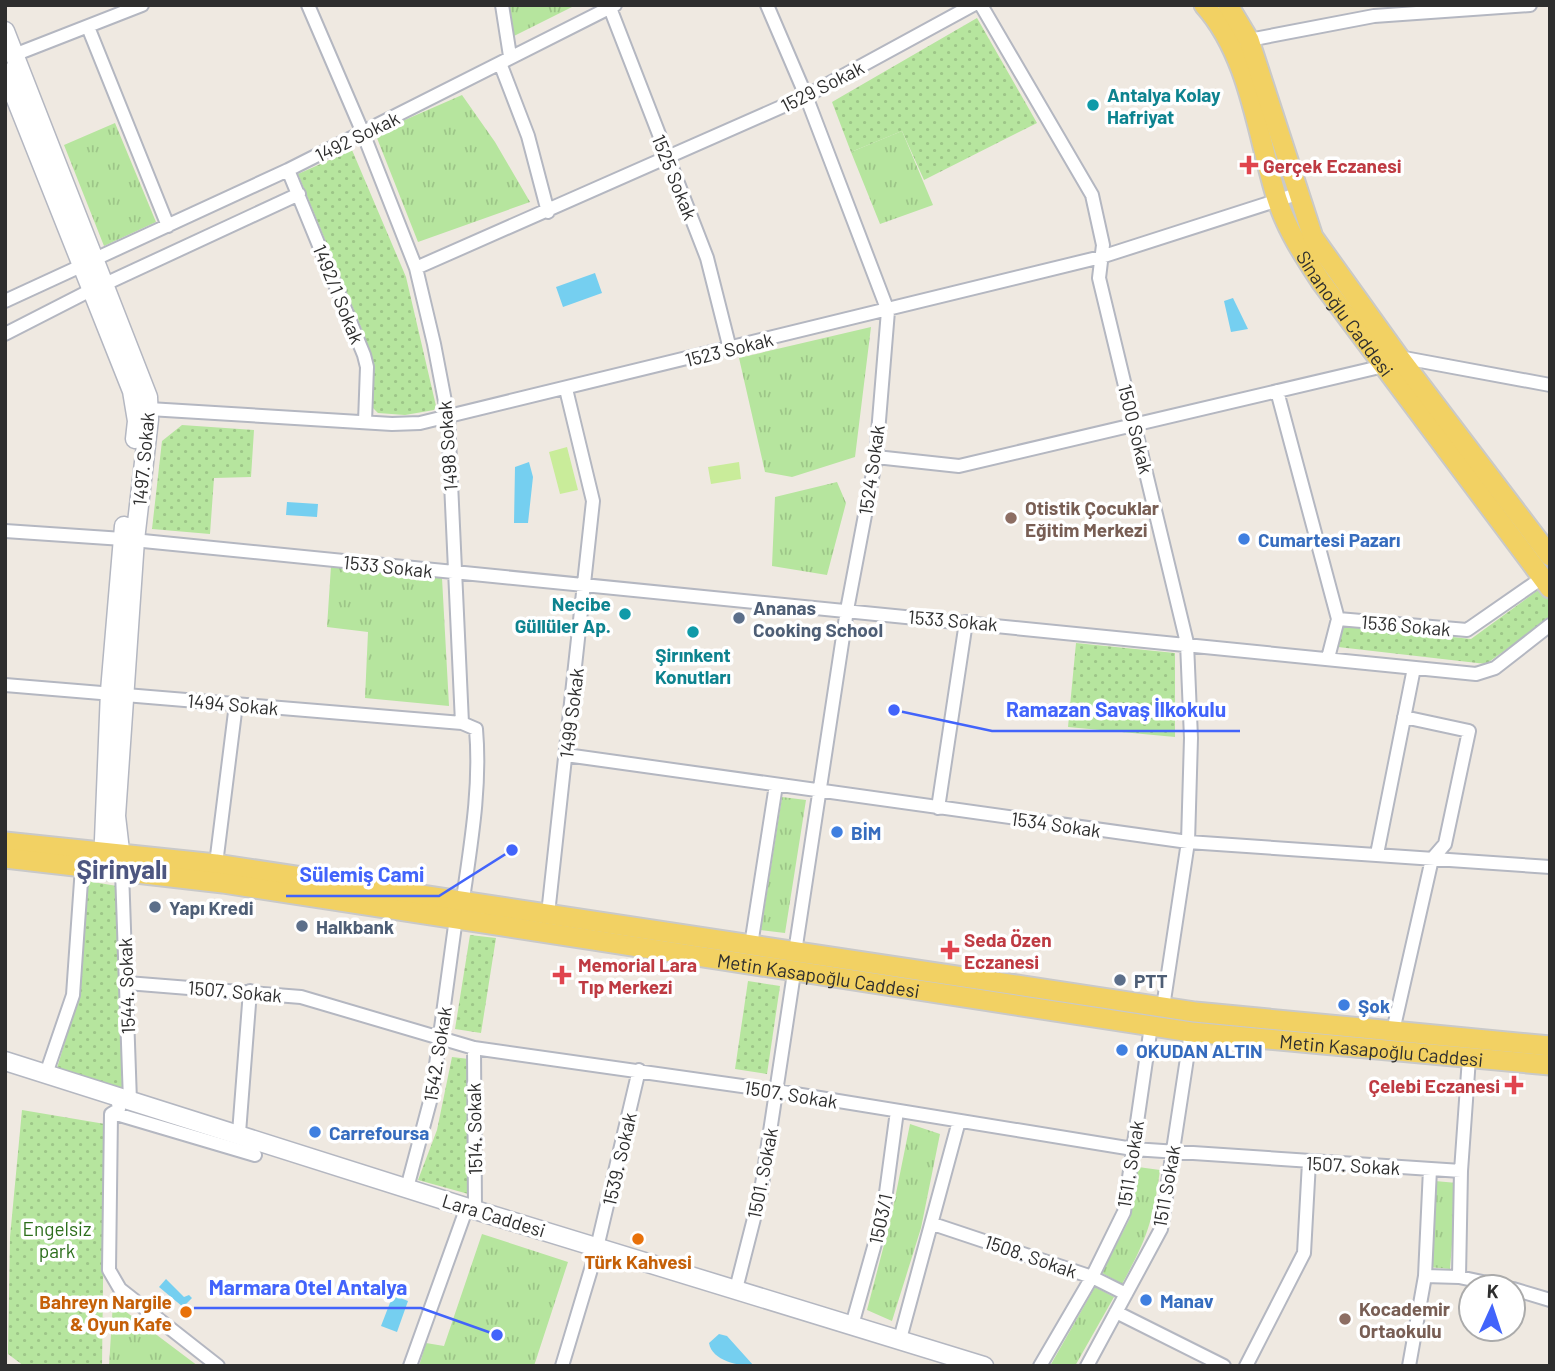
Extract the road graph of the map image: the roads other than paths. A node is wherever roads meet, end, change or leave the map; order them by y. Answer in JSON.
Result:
{"nodes":[{"id":1,"x":142,"y":5,"type":"edge"},
{"id":2,"x":308,"y":5,"type":"edge"},
{"id":3,"x":502,"y":5,"type":"edge"},
{"id":4,"x":767,"y":5,"type":"edge"},
{"id":5,"x":973,"y":5,"type":"edge"},
{"id":6,"x":981,"y":5,"type":"edge"},
{"id":7,"x":1205,"y":5,"type":"edge"},
{"id":8,"x":1228,"y":5,"type":"edge"},
{"id":9,"x":1530,"y":5,"type":"edge"},
{"id":10,"x":612,"y":7,"type":"edge"},
{"id":11,"x":88,"y":27,"type":"junction"},
{"id":12,"x":5,"y":31,"type":"edge"},
{"id":13,"x":1249,"y":40,"type":"junction"},
{"id":14,"x":10,"y":57,"type":"edge"},
{"id":15,"x":505,"y":60,"type":"junction"},
{"id":16,"x":5,"y":72,"type":"edge"},
{"id":17,"x":806,"y":96,"type":"junction"},
{"id":18,"x":363,"y":133,"type":"junction"},
{"id":19,"x":667,"y":159,"type":"junction"},
{"id":20,"x":288,"y":170,"type":"junction"},
{"id":21,"x":299,"y":194,"type":"junction"},
{"id":22,"x":1297,"y":194,"type":"junction"},
{"id":23,"x":1278,"y":201,"type":"junction"},
{"id":24,"x":548,"y":212,"type":"junction"},
{"id":25,"x":168,"y":226,"type":"junction"},
{"id":26,"x":1101,"y":257,"type":"junction"},
{"id":27,"x":88,"y":262,"type":"junction"},
{"id":28,"x":416,"y":268,"type":"junction"},
{"id":29,"x":98,"y":287,"type":"junction"},
{"id":30,"x":5,"y":302,"type":"edge"},
{"id":31,"x":888,"y":311,"type":"junction"},
{"id":32,"x":5,"y":334,"type":"edge"},
{"id":33,"x":730,"y":349,"type":"junction"},
{"id":34,"x":1391,"y":362,"type":"junction"},
{"id":35,"x":1550,"y":385,"type":"edge"},
{"id":36,"x":566,"y":389,"type":"junction"},
{"id":37,"x":1278,"y":391,"type":"junction"},
{"id":38,"x":149,"y":409,"type":"junction"},
{"id":39,"x":448,"y":417,"type":"junction"},
{"id":40,"x":365,"y":422,"type":"junction"},
{"id":41,"x":1135,"y":426,"type":"junction"},
{"id":42,"x":876,"y":457,"type":"junction"},
{"id":43,"x":5,"y":531,"type":"edge"},
{"id":44,"x":129,"y":540,"type":"junction"},
{"id":45,"x":1550,"y":556,"type":"edge"},
{"id":46,"x":453,"y":572,"type":"junction"},
{"id":47,"x":1546,"y":583,"type":"edge"},
{"id":48,"x":585,"y":585,"type":"junction"},
{"id":49,"x":847,"y":610,"type":"junction"},
{"id":50,"x":1338,"y":619,"type":"junction"},
{"id":51,"x":966,"y":622,"type":"junction"},
{"id":52,"x":1550,"y":625,"type":"edge"},
{"id":53,"x":1187,"y":643,"type":"junction"},
{"id":54,"x":1328,"y":658,"type":"junction"},
{"id":55,"x":1414,"y":667,"type":"junction"},
{"id":56,"x":5,"y":685,"type":"edge"},
{"id":57,"x":117,"y":692,"type":"junction"},
{"id":58,"x":236,"y":704,"type":"junction"},
{"id":59,"x":1404,"y":717,"type":"junction"},
{"id":60,"x":461,"y":723,"type":"junction"},
{"id":61,"x":566,"y":755,"type":"junction"},
{"id":62,"x":776,"y":785,"type":"junction"},
{"id":63,"x":818,"y":792,"type":"junction"},
{"id":64,"x":938,"y":808,"type":"junction"},
{"id":65,"x":5,"y":842,"type":"edge"},
{"id":66,"x":1188,"y":842,"type":"junction"},
{"id":67,"x":1377,"y":855,"type":"junction"},
{"id":68,"x":5,"y":859,"type":"edge"},
{"id":69,"x":1432,"y":859,"type":"junction"},
{"id":70,"x":112,"y":862,"type":"junction"},
{"id":71,"x":216,"y":864,"type":"junction"},
{"id":72,"x":82,"y":867,"type":"junction"},
{"id":73,"x":1550,"y":867,"type":"edge"},
{"id":74,"x":460,"y":909,"type":"junction"},
{"id":75,"x":548,"y":914,"type":"junction"},
{"id":76,"x":751,"y":945,"type":"junction"},
{"id":77,"x":795,"y":952,"type":"junction"},
{"id":78,"x":794,"y":973,"type":"junction"},
{"id":79,"x":127,"y":983,"type":"junction"},
{"id":80,"x":250,"y":991,"type":"junction"},
{"id":81,"x":1163,"y":1007,"type":"junction"},
{"id":82,"x":1152,"y":1026,"type":"junction"},
{"id":83,"x":1393,"y":1031,"type":"junction"},
{"id":84,"x":1191,"y":1032,"type":"junction"},
{"id":85,"x":440,"y":1040,"type":"junction"},
{"id":86,"x":1550,"y":1046,"type":"edge"},
{"id":87,"x":474,"y":1048,"type":"junction"},
{"id":88,"x":1469,"y":1058,"type":"junction"},
{"id":89,"x":5,"y":1060,"type":"edge"},
{"id":90,"x":1550,"y":1065,"type":"edge"},
{"id":91,"x":639,"y":1070,"type":"junction"},
{"id":92,"x":46,"y":1074,"type":"junction"},
{"id":93,"x":776,"y":1091,"type":"junction"},
{"id":94,"x":120,"y":1104,"type":"junction"},
{"id":95,"x":897,"y":1111,"type":"junction"},
{"id":96,"x":959,"y":1121,"type":"junction"},
{"id":97,"x":239,"y":1133,"type":"junction"},
{"id":98,"x":1133,"y":1149,"type":"junction"},
{"id":99,"x":1172,"y":1154,"type":"junction"},
{"id":100,"x":255,"y":1155,"type":"dead end"},
{"id":101,"x":1309,"y":1162,"type":"junction"},
{"id":102,"x":1430,"y":1169,"type":"junction"},
{"id":103,"x":1461,"y":1171,"type":"junction"},
{"id":104,"x":407,"y":1188,"type":"junction"},
{"id":105,"x":471,"y":1208,"type":"junction"},
{"id":106,"x":933,"y":1224,"type":"junction"},
{"id":107,"x":598,"y":1247,"type":"junction"},
{"id":108,"x":1459,"y":1273,"type":"edge"},
{"id":109,"x":1425,"y":1276,"type":"junction"},
{"id":110,"x":1092,"y":1277,"type":"junction"},
{"id":111,"x":1457,"y":1277,"type":"edge"},
{"id":112,"x":736,"y":1289,"type":"junction"},
{"id":113,"x":1527,"y":1293,"type":"edge"},
{"id":114,"x":1126,"y":1294,"type":"junction"},
{"id":115,"x":1550,"y":1300,"type":"edge"},
{"id":116,"x":1116,"y":1312,"type":"junction"},
{"id":117,"x":852,"y":1325,"type":"junction"},
{"id":118,"x":900,"y":1339,"type":"junction"},
{"id":119,"x":218,"y":1366,"type":"edge"},
{"id":120,"x":410,"y":1366,"type":"edge"},
{"id":121,"x":562,"y":1366,"type":"edge"},
{"id":122,"x":984,"y":1366,"type":"edge"},
{"id":123,"x":1040,"y":1366,"type":"edge"},
{"id":124,"x":1087,"y":1366,"type":"edge"},
{"id":125,"x":1224,"y":1366,"type":"edge"},
{"id":126,"x":1246,"y":1366,"type":"edge"},
{"id":127,"x":1409,"y":1366,"type":"edge"}],
"edges":[{"from":1,"to":11,"type":"street"},
{"from":2,"to":18,"type":"street","name":"1498 Sokak"},
{"from":3,"to":15,"type":"street"},
{"from":4,"to":17,"type":"street","name":"1524 Sokak"},
{"from":5,"to":17,"type":"street","name":"1529 Sokak"},
{"from":6,"to":26,"type":"street","name":"1500 Sokak"},
{"from":7,"to":23,"type":"main road","name":"Si̇nanoğlu Caddesi"},
{"from":8,"to":13,"type":"main road","name":"Si̇nanoğlu Caddesi"},
{"from":9,"to":13,"type":"street"},
{"from":10,"to":15,"type":"street","name":"1492 Sokak"},
{"from":10,"to":19,"type":"street","name":"1525 Sokak"},
{"from":11,"to":14,"type":"street"},
{"from":11,"to":25,"type":"street"},
{"from":12,"to":14,"type":"street","name":"1497. Sokak"},
{"from":13,"to":22,"type":"main road","name":"Si̇nanoğlu Caddesi"},
{"from":14,"to":27,"type":"street","name":"1497. Sokak"},
{"from":15,"to":18,"type":"street","name":"1492 Sokak"},
{"from":15,"to":24,"type":"street"},
{"from":16,"to":27,"type":"street","name":"1497. Sokak"},
{"from":17,"to":19,"type":"street","name":"1529 Sokak"},
{"from":17,"to":31,"type":"street","name":"1524 Sokak"},
{"from":18,"to":20,"type":"street","name":"1492 Sokak"},
{"from":18,"to":28,"type":"street","name":"1498 Sokak"},
{"from":19,"to":24,"type":"street","name":"1529 Sokak"},
{"from":19,"to":33,"type":"street","name":"1525 Sokak"},
{"from":20,"to":21,"type":"street","name":"1492/1 Sokak"},
{"from":20,"to":25,"type":"street","name":"1492 Sokak"},
{"from":21,"to":29,"type":"street"},
{"from":21,"to":40,"type":"street","name":"1492/1 Sokak"},
{"from":22,"to":23,"type":"street","name":"1523 Sokak"},
{"from":22,"to":34,"type":"main road","name":"Si̇nanoğlu Caddesi"},
{"from":23,"to":26,"type":"street","name":"1523 Sokak"},
{"from":23,"to":34,"type":"main road","name":"Si̇nanoğlu Caddesi"},
{"from":24,"to":28,"type":"street","name":"1529 Sokak"},
{"from":25,"to":27,"type":"street","name":"1492 Sokak"},
{"from":26,"to":31,"type":"street","name":"1523 Sokak"},
{"from":26,"to":41,"type":"street","name":"1500 Sokak"},
{"from":27,"to":29,"type":"street","name":"1497. Sokak"},
{"from":27,"to":30,"type":"street","name":"1492 Sokak"},
{"from":28,"to":39,"type":"street","name":"1498 Sokak"},
{"from":29,"to":32,"type":"street"},
{"from":29,"to":38,"type":"street","name":"1497. Sokak"},
{"from":29,"to":44,"type":"street","name":"1497. Sokak"},
{"from":31,"to":33,"type":"street","name":"1523 Sokak"},
{"from":31,"to":42,"type":"street","name":"1524 Sokak"},
{"from":33,"to":36,"type":"street","name":"1523 Sokak"},
{"from":34,"to":35,"type":"street"},
{"from":34,"to":37,"type":"street"},
{"from":34,"to":45,"type":"main road","name":"Si̇nanoğlu Caddesi"},
{"from":34,"to":47,"type":"main road","name":"Si̇nanoğlu Caddesi"},
{"from":36,"to":39,"type":"street","name":"1523 Sokak"},
{"from":36,"to":48,"type":"street","name":"1499 Sokak"},
{"from":37,"to":41,"type":"street"},
{"from":37,"to":50,"type":"street"},
{"from":38,"to":40,"type":"street","name":"1523 Sokak"},
{"from":38,"to":44,"type":"street","name":"1497. Sokak"},
{"from":39,"to":40,"type":"street","name":"1523 Sokak"},
{"from":39,"to":46,"type":"street","name":"1498 Sokak"},
{"from":41,"to":42,"type":"street"},
{"from":41,"to":53,"type":"street","name":"1500 Sokak"},
{"from":42,"to":49,"type":"street","name":"1524 Sokak"},
{"from":43,"to":44,"type":"street","name":"1533 Sokak"},
{"from":44,"to":46,"type":"street","name":"1533 Sokak"},
{"from":44,"to":57,"type":"street","name":"1497. Sokak"},
{"from":46,"to":48,"type":"street","name":"1533 Sokak"},
{"from":46,"to":60,"type":"street","name":"1498 Sokak"},
{"from":47,"to":50,"type":"street","name":"1536 Sokak"},
{"from":48,"to":49,"type":"street","name":"1533 Sokak"},
{"from":48,"to":61,"type":"street","name":"1499 Sokak"},
{"from":49,"to":51,"type":"street","name":"1533 Sokak"},
{"from":49,"to":63,"type":"street","name":"1524 Sokak"},
{"from":50,"to":54,"type":"street"},
{"from":51,"to":53,"type":"street","name":"1533 Sokak"},
{"from":51,"to":64,"type":"street"},
{"from":52,"to":55,"type":"street","name":"1533 Sokak"},
{"from":53,"to":54,"type":"street","name":"1533 Sokak"},
{"from":53,"to":66,"type":"street","name":"1500 Sokak"},
{"from":54,"to":55,"type":"street","name":"1533 Sokak"},
{"from":55,"to":59,"type":"street"},
{"from":56,"to":57,"type":"street","name":"1494 Sokak"},
{"from":57,"to":58,"type":"street","name":"1494 Sokak"},
{"from":57,"to":70,"type":"street","name":"1497. Sokak"},
{"from":58,"to":60,"type":"street","name":"1494 Sokak"},
{"from":58,"to":71,"type":"street"},
{"from":59,"to":67,"type":"street"},
{"from":59,"to":69,"type":"street"},
{"from":60,"to":74,"type":"street"},
{"from":61,"to":62,"type":"street","name":"1534 Sokak"},
{"from":61,"to":75,"type":"street","name":"1499 Sokak"},
{"from":62,"to":63,"type":"street","name":"1534 Sokak"},
{"from":62,"to":76,"type":"street"},
{"from":63,"to":64,"type":"street","name":"1534 Sokak"},
{"from":63,"to":77,"type":"street","name":"1524 Sokak"},
{"from":64,"to":66,"type":"street","name":"1534 Sokak"},
{"from":65,"to":70,"type":"main road","name":"Metin Kasapoğlu Caddesi"},
{"from":66,"to":67,"type":"street","name":"1534 Sokak"},
{"from":66,"to":81,"type":"street","name":"1500 Sokak"},
{"from":67,"to":69,"type":"street","name":"1534 Sokak"},
{"from":68,"to":72,"type":"main road","name":"Metin Kasapoğlu Caddesi"},
{"from":69,"to":73,"type":"street","name":"1534 Sokak"},
{"from":69,"to":83,"type":"street"},
{"from":70,"to":71,"type":"main road","name":"Metin Kasapoğlu Caddesi"},
{"from":70,"to":72,"type":"main road","name":"Metin Kasapoğlu Caddesi"},
{"from":70,"to":74,"type":"main road","name":"Metin Kasapoğlu Caddesi"},
{"from":70,"to":79,"type":"street","name":"1544. Sokak"},
{"from":71,"to":74,"type":"main road","name":"Metin Kasapoğlu Caddesi"},
{"from":72,"to":92,"type":"street"},
{"from":74,"to":75,"type":"main road","name":"Metin Kasapoğlu Caddesi"},
{"from":74,"to":78,"type":"main road","name":"Metin Kasapoğlu Caddesi"},
{"from":74,"to":85,"type":"street","name":"1542. Sokak"},
{"from":75,"to":76,"type":"main road","name":"Metin Kasapoğlu Caddesi"},
{"from":76,"to":77,"type":"main road","name":"Metin Kasapoğlu Caddesi"},
{"from":77,"to":81,"type":"main road","name":"Metin Kasapoğlu Caddesi"},
{"from":78,"to":82,"type":"main road","name":"Metin Kasapoğlu Caddesi"},
{"from":78,"to":93,"type":"street","name":"1501. Sokak"},
{"from":79,"to":80,"type":"street","name":"1507. Sokak"},
{"from":79,"to":94,"type":"street","name":"1544. Sokak"},
{"from":80,"to":85,"type":"street","name":"1507. Sokak"},
{"from":80,"to":97,"type":"street"},
{"from":81,"to":83,"type":"main road","name":"Metin Kasapoğlu Caddesi"},
{"from":82,"to":84,"type":"main road","name":"Metin Kasapoğlu Caddesi"},
{"from":82,"to":98,"type":"street","name":"1511. Sokak"},
{"from":83,"to":86,"type":"main road","name":"Metin Kasapoğlu Caddesi"},
{"from":84,"to":88,"type":"main road","name":"Metin Kasapoğlu Caddesi"},
{"from":84,"to":99,"type":"street","name":"1511 Sokak"},
{"from":85,"to":87,"type":"street","name":"1507. Sokak"},
{"from":85,"to":104,"type":"street","name":"1542. Sokak"},
{"from":87,"to":91,"type":"street","name":"1507. Sokak"},
{"from":87,"to":105,"type":"street","name":"1514. Sokak"},
{"from":88,"to":90,"type":"main road","name":"Metin Kasapoğlu Caddesi"},
{"from":88,"to":103,"type":"street"},
{"from":89,"to":92,"type":"street","name":"Lara Caddesi"},
{"from":91,"to":93,"type":"street","name":"1507. Sokak"},
{"from":91,"to":107,"type":"street","name":"1539. Sokak"},
{"from":92,"to":94,"type":"street","name":"Lara Caddesi"},
{"from":93,"to":95,"type":"street","name":"1507. Sokak"},
{"from":93,"to":112,"type":"street","name":"1501. Sokak"},
{"from":94,"to":97,"type":"street","name":"Lara Caddesi"},
{"from":94,"to":100,"type":"street"},
{"from":94,"to":119,"type":"street","name":"1544. Sokak"},
{"from":95,"to":96,"type":"street","name":"1507. Sokak"},
{"from":95,"to":117,"type":"street","name":"1503/1"},
{"from":96,"to":98,"type":"street","name":"1507. Sokak"},
{"from":96,"to":106,"type":"street"},
{"from":97,"to":104,"type":"street","name":"Lara Caddesi"},
{"from":98,"to":99,"type":"street","name":"1507. Sokak"},
{"from":98,"to":110,"type":"street","name":"1511. Sokak"},
{"from":99,"to":101,"type":"street","name":"1507. Sokak"},
{"from":99,"to":114,"type":"street","name":"1511 Sokak"},
{"from":101,"to":102,"type":"street","name":"1507. Sokak"},
{"from":101,"to":126,"type":"street"},
{"from":102,"to":103,"type":"street","name":"1507. Sokak"},
{"from":102,"to":109,"type":"street"},
{"from":103,"to":108,"type":"street"},
{"from":104,"to":105,"type":"street","name":"Lara Caddesi"},
{"from":105,"to":107,"type":"street","name":"Lara Caddesi"},
{"from":105,"to":120,"type":"street"},
{"from":106,"to":110,"type":"street","name":"1508. Sokak"},
{"from":106,"to":118,"type":"street"},
{"from":107,"to":112,"type":"street","name":"Lara Caddesi"},
{"from":107,"to":121,"type":"street"},
{"from":109,"to":111,"type":"street"},
{"from":109,"to":127,"type":"street"},
{"from":110,"to":114,"type":"street","name":"1508. Sokak"},
{"from":110,"to":123,"type":"street","name":"1511. Sokak"},
{"from":112,"to":117,"type":"street","name":"Lara Caddesi"},
{"from":113,"to":115,"type":"street"},
{"from":114,"to":116,"type":"street","name":"1511 Sokak"},
{"from":116,"to":124,"type":"street","name":"1511 Sokak"},
{"from":116,"to":125,"type":"street"},
{"from":117,"to":118,"type":"street","name":"Lara Caddesi"},
{"from":118,"to":122,"type":"street","name":"Lara Caddesi"}]}
